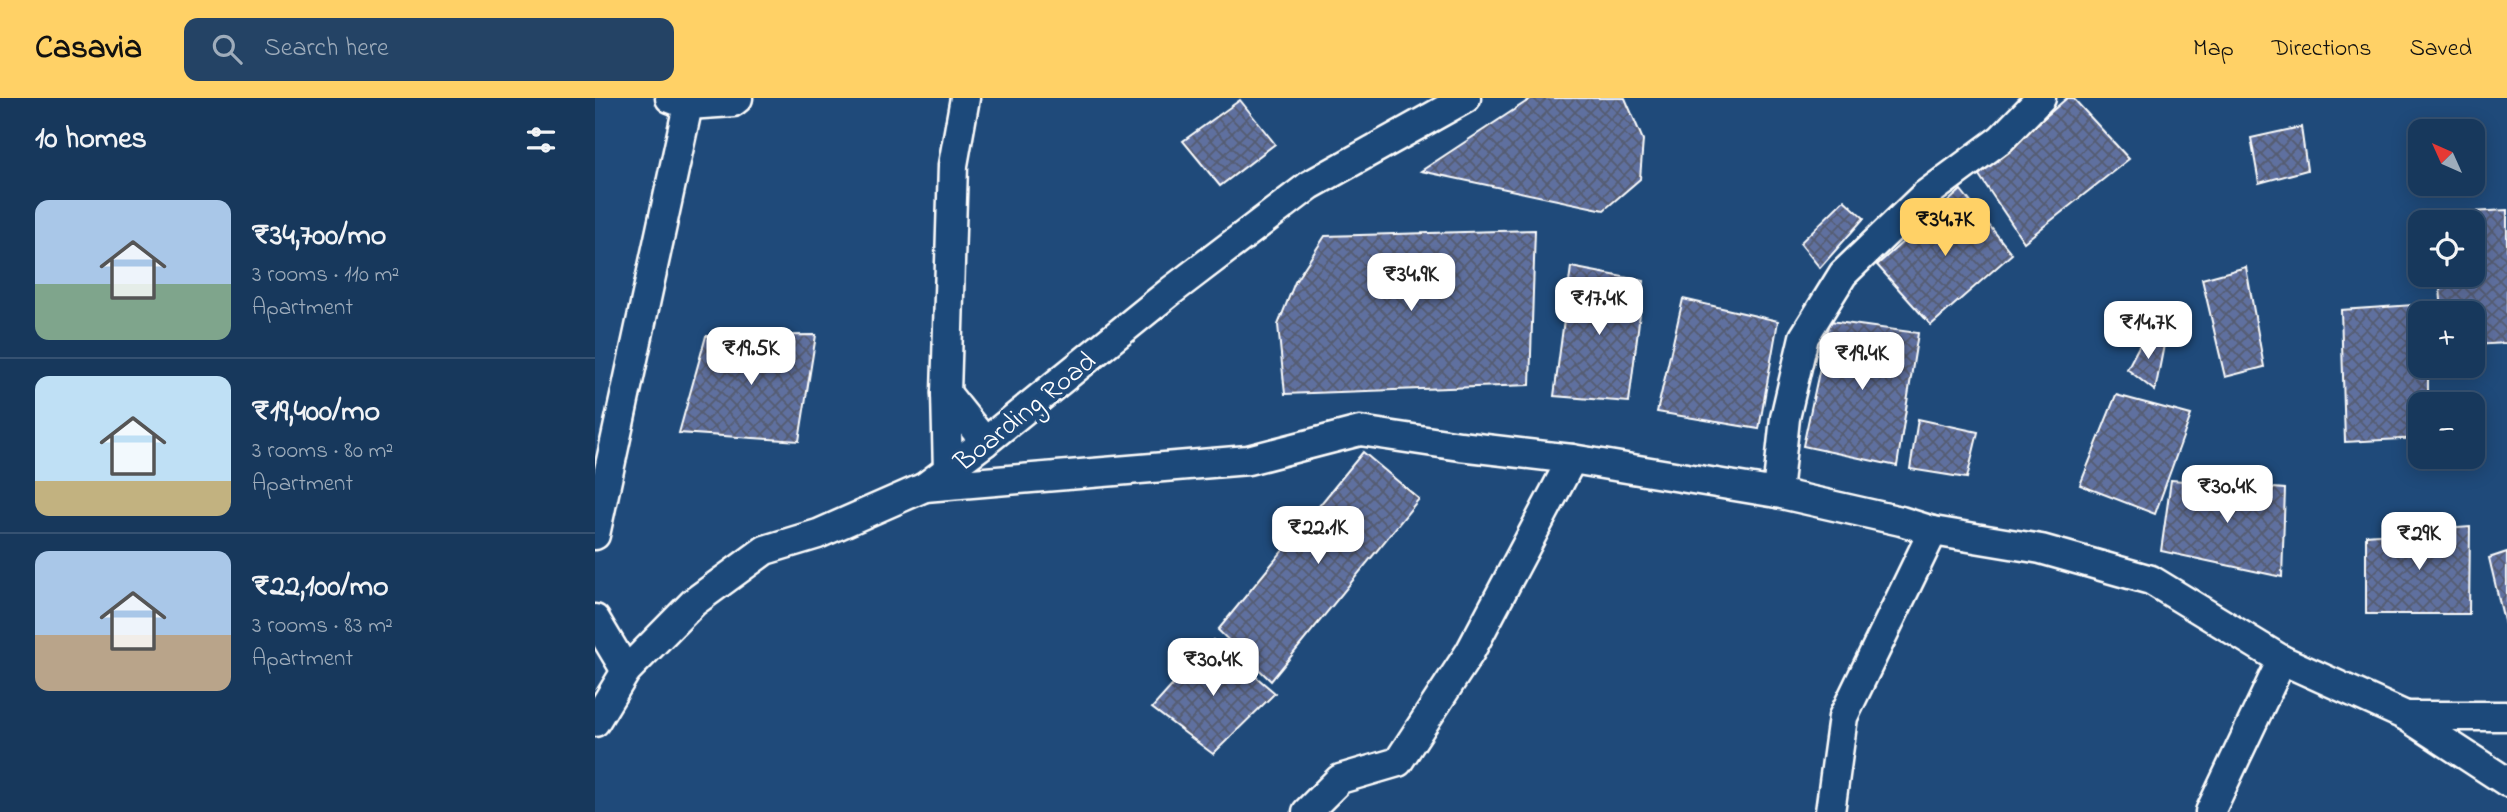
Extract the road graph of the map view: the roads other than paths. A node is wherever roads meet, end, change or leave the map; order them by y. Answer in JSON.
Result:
{"nodes":[{"id":1,"x":738,"y":98,"type":"edge"},
{"id":2,"x":965,"y":98,"type":"edge"},
{"id":3,"x":1466,"y":98,"type":"edge"},
{"id":4,"x":2041,"y":98,"type":"edge"},
{"id":5,"x":679,"y":101,"type":"edge"},
{"id":6,"x":946,"y":393,"type":"junction"},
{"id":7,"x":985,"y":442,"type":"junction"},
{"id":8,"x":1572,"y":459,"type":"junction"},
{"id":9,"x":937,"y":480,"type":"junction"},
{"id":10,"x":1777,"y":493,"type":"junction"},
{"id":11,"x":1933,"y":531,"type":"junction"},
{"id":12,"x":595,"y":535,"type":"edge"},
{"id":13,"x":595,"y":619,"type":"edge"},
{"id":14,"x":2282,"y":660,"type":"junction"},
{"id":15,"x":625,"y":671,"type":"junction"},
{"id":16,"x":2406,"y":716,"type":"junction"},
{"id":17,"x":2507,"y":716,"type":"edge"},
{"id":18,"x":595,"y":722,"type":"edge"},
{"id":19,"x":2507,"y":782,"type":"edge"},
{"id":20,"x":1307,"y":812,"type":"edge"},
{"id":21,"x":1830,"y":812,"type":"edge"},
{"id":22,"x":2210,"y":812,"type":"edge"}],
"edges":[{"from":1,"to":5,"type":"street"},
{"from":2,"to":6,"type":"street"},
{"from":3,"to":7,"type":"street","name":"Boarding Road"},
{"from":4,"to":10,"type":"street"},
{"from":5,"to":12,"type":"street"},
{"from":6,"to":7,"type":"street"},
{"from":6,"to":9,"type":"street"},
{"from":7,"to":9,"type":"street","name":"Boarding Road"},
{"from":8,"to":9,"type":"street"},
{"from":8,"to":10,"type":"street"},
{"from":8,"to":20,"type":"street"},
{"from":9,"to":15,"type":"street","name":"Boarding Road"},
{"from":10,"to":11,"type":"street"},
{"from":11,"to":14,"type":"street"},
{"from":11,"to":21,"type":"street"},
{"from":13,"to":15,"type":"street"},
{"from":14,"to":16,"type":"street"},
{"from":14,"to":22,"type":"street"},
{"from":15,"to":18,"type":"street","name":"Boarding Road"},
{"from":16,"to":17,"type":"street"},
{"from":16,"to":19,"type":"street"}]}
